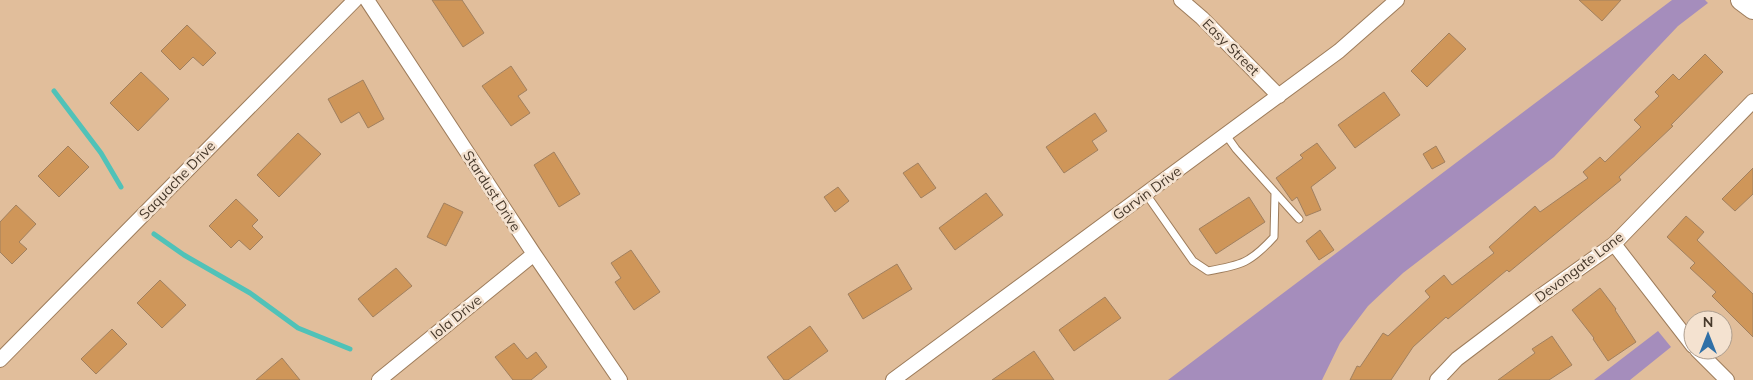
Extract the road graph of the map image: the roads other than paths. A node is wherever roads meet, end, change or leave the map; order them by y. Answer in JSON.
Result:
{"nodes":[{"id":1,"x":355,"y":0,"type":"edge"},
{"id":2,"x":367,"y":0,"type":"edge"},
{"id":3,"x":1181,"y":0,"type":"edge"},
{"id":4,"x":1397,"y":0,"type":"edge"},
{"id":5,"x":1742,"y":0,"type":"edge"},
{"id":6,"x":1753,"y":10,"type":"edge"},
{"id":7,"x":1279,"y":96,"type":"junction"},
{"id":8,"x":1753,"y":101,"type":"edge"},
{"id":9,"x":1226,"y":135,"type":"junction"},
{"id":10,"x":1275,"y":193,"type":"junction"},
{"id":11,"x":1146,"y":194,"type":"junction"},
{"id":12,"x":1299,"y":219,"type":"dead end"},
{"id":13,"x":1614,"y":244,"type":"junction"},
{"id":14,"x":534,"y":254,"type":"junction"},
{"id":15,"x":1683,"y":333,"type":"edge"},
{"id":16,"x":0,"y":360,"type":"edge"},
{"id":17,"x":1707,"y":360,"type":"edge"},
{"id":18,"x":378,"y":380,"type":"edge"},
{"id":19,"x":620,"y":380,"type":"edge"},
{"id":20,"x":894,"y":380,"type":"edge"},
{"id":21,"x":1437,"y":380,"type":"edge"},
{"id":22,"x":1727,"y":380,"type":"edge"}],
"edges":[{"from":1,"to":16,"type":"street","name":"Saquache Drive"},
{"from":2,"to":14,"type":"street","name":"Stardust Drive"},
{"from":3,"to":7,"type":"street","name":"Easy Street"},
{"from":4,"to":7,"type":"street","name":"Garvin Drive"},
{"from":5,"to":6,"type":"main road"},
{"from":7,"to":9,"type":"street","name":"Garvin Drive"},
{"from":8,"to":13,"type":"street","name":"Devongate Lane"},
{"from":9,"to":10,"type":"lane"},
{"from":9,"to":11,"type":"street","name":"Garvin Drive"},
{"from":10,"to":11,"type":"lane"},
{"from":10,"to":12,"type":"lane"},
{"from":11,"to":20,"type":"street","name":"Garvin Drive"},
{"from":13,"to":15,"type":"street"},
{"from":13,"to":21,"type":"street","name":"Devongate Lane"},
{"from":14,"to":18,"type":"street","name":"Iola Drive"},
{"from":14,"to":19,"type":"street","name":"Stardust Drive"},
{"from":17,"to":22,"type":"street"}]}
